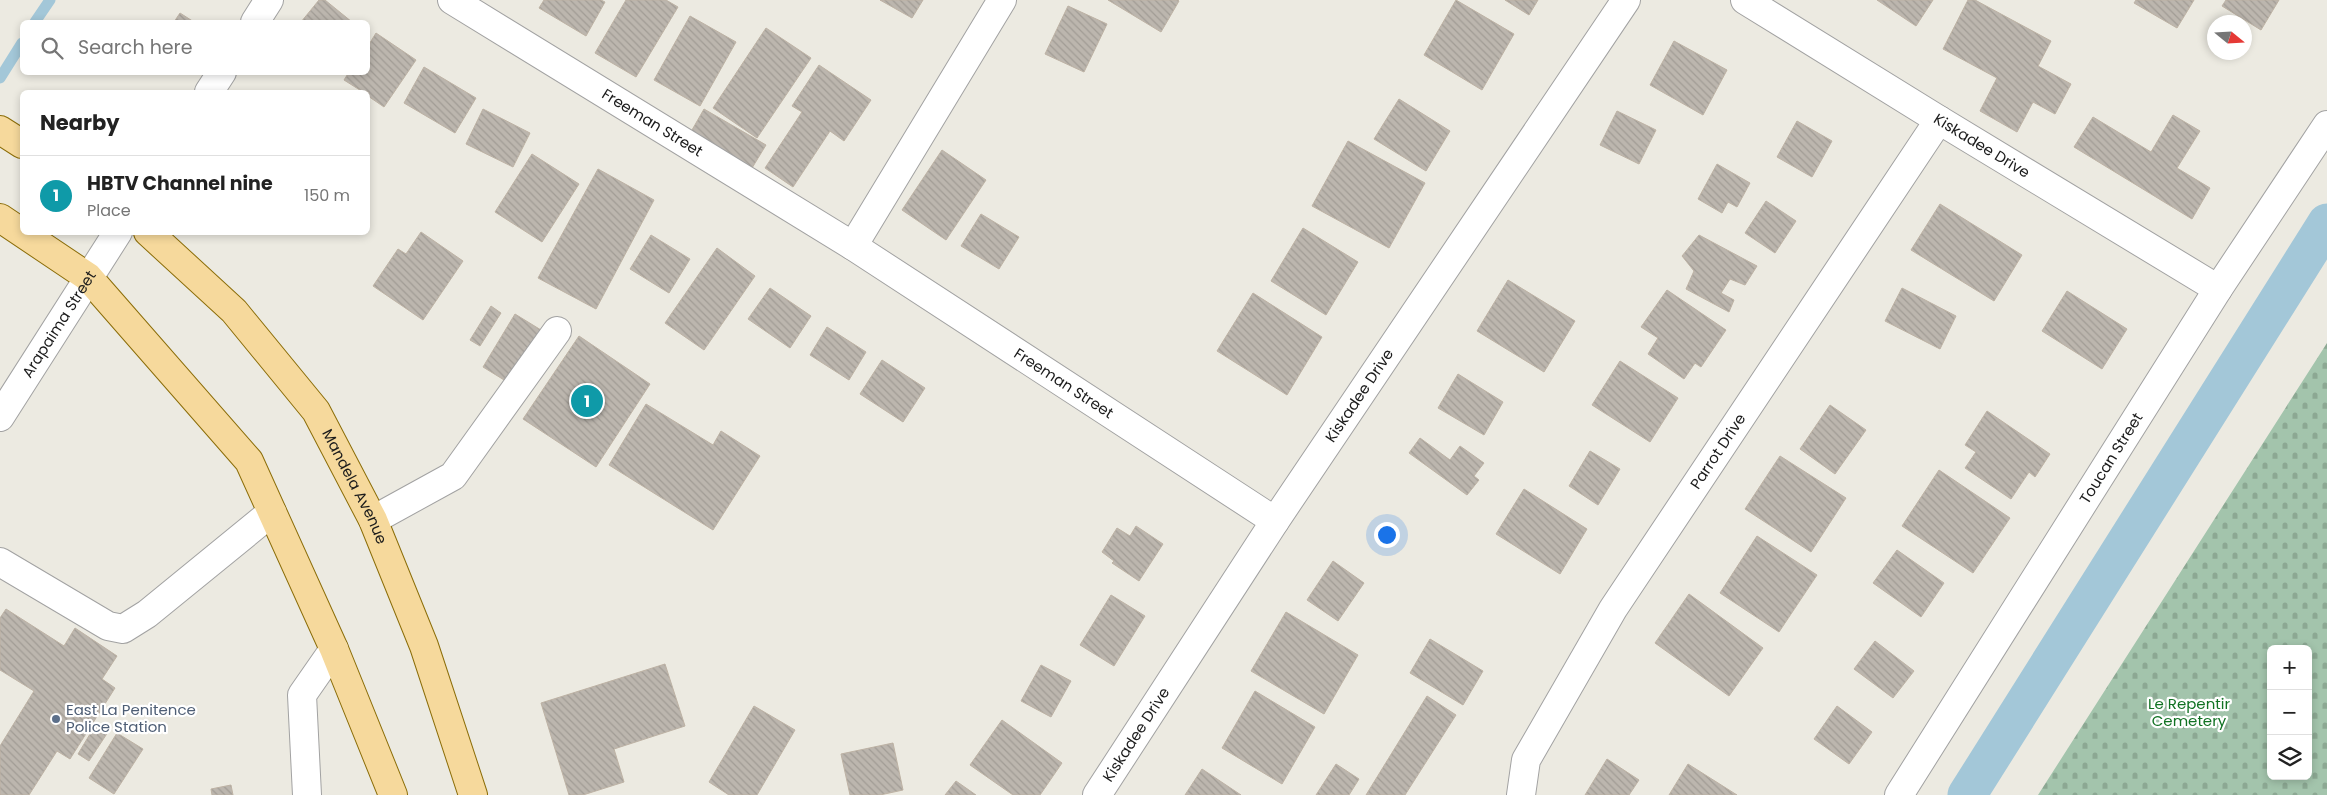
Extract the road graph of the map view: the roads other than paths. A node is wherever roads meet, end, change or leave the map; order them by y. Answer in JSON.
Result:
{"nodes":[{"id":1,"x":269,"y":0,"type":"edge"},
{"id":2,"x":452,"y":0,"type":"edge"},
{"id":3,"x":1002,"y":0,"type":"edge"},
{"id":4,"x":1626,"y":0,"type":"edge"},
{"id":5,"x":1745,"y":0,"type":"edge"},
{"id":6,"x":256,"y":20,"type":"edge"},
{"id":7,"x":220,"y":75,"type":"edge"},
{"id":8,"x":210,"y":90,"type":"edge"},
{"id":9,"x":1939,"y":120,"type":"junction"},
{"id":10,"x":2327,"y":125,"type":"edge"},
{"id":11,"x":0,"y":130,"type":"edge"},
{"id":12,"x":20,"y":143,"type":"edge"},
{"id":13,"x":0,"y":218,"type":"edge"},
{"id":14,"x":20,"y":231,"type":"edge"},
{"id":15,"x":25,"y":235,"type":"edge"},
{"id":16,"x":116,"y":235,"type":"edge"},
{"id":17,"x":151,"y":235,"type":"edge"},
{"id":18,"x":853,"y":246,"type":"junction"},
{"id":19,"x":88,"y":277,"type":"junction"},
{"id":20,"x":2218,"y":288,"type":"junction"},
{"id":21,"x":556,"y":331,"type":"dead end"},
{"id":22,"x":0,"y":417,"type":"edge"},
{"id":23,"x":272,"y":512,"type":"junction"},
{"id":24,"x":373,"y":520,"type":"junction"},
{"id":25,"x":1275,"y":522,"type":"junction"},
{"id":26,"x":0,"y":562,"type":"edge"},
{"id":27,"x":334,"y":649,"type":"junction"},
{"id":28,"x":307,"y":795,"type":"edge"},
{"id":29,"x":392,"y":795,"type":"edge"},
{"id":30,"x":473,"y":795,"type":"edge"},
{"id":31,"x":1097,"y":795,"type":"edge"},
{"id":32,"x":1521,"y":795,"type":"edge"},
{"id":33,"x":1899,"y":795,"type":"edge"}],
"edges":[{"from":1,"to":6,"type":"street"},
{"from":2,"to":18,"type":"street","name":"Freeman Street"},
{"from":3,"to":18,"type":"street"},
{"from":4,"to":25,"type":"street","name":"Kiskadee Drive"},
{"from":5,"to":9,"type":"street","name":"Kiskadee Drive"},
{"from":7,"to":8,"type":"street"},
{"from":9,"to":20,"type":"street","name":"Kiskadee Drive"},
{"from":9,"to":32,"type":"street","name":"Parrot Drive"},
{"from":10,"to":20,"type":"street","name":"Toucan Street"},
{"from":11,"to":12,"type":"main road"},
{"from":13,"to":14,"type":"main road"},
{"from":15,"to":19,"type":"main road"},
{"from":16,"to":19,"type":"street","name":"Arapaima Street"},
{"from":17,"to":24,"type":"main road","name":"Mandela Avenue"},
{"from":18,"to":25,"type":"street","name":"Freeman Street"},
{"from":19,"to":22,"type":"street","name":"Arapaima Street"},
{"from":19,"to":23,"type":"main road"},
{"from":20,"to":33,"type":"street","name":"Toucan Street"},
{"from":21,"to":24,"type":"street"},
{"from":23,"to":26,"type":"street"},
{"from":23,"to":27,"type":"main road"},
{"from":24,"to":30,"type":"main road","name":"Mandela Avenue"},
{"from":25,"to":31,"type":"street","name":"Kiskadee Drive"},
{"from":27,"to":28,"type":"street"},
{"from":27,"to":29,"type":"main road"}]}
